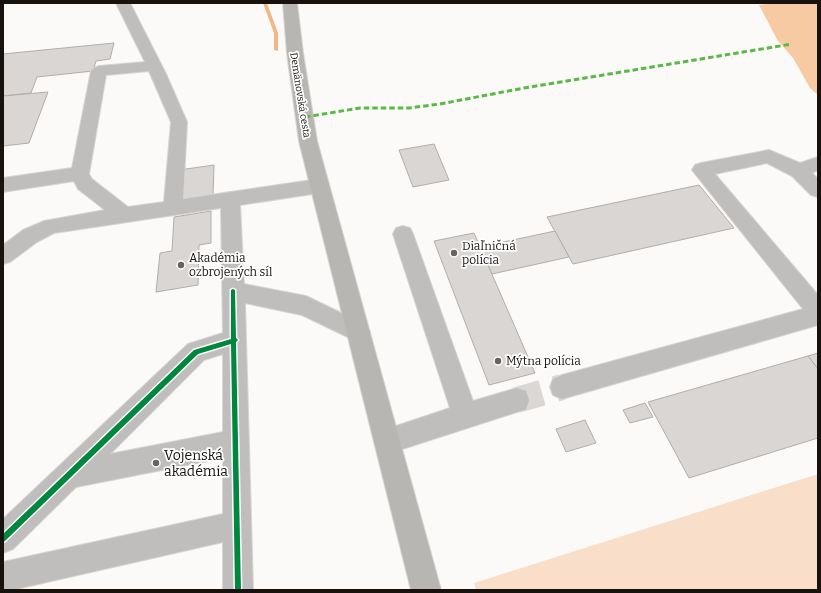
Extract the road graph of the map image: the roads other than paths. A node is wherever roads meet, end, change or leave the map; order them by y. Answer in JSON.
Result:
{"nodes":[{"id":1,"x":123,"y":3,"type":"edge"},
{"id":2,"x":290,"y":3,"type":"edge"},
{"id":3,"x":154,"y":66,"type":"junction"},
{"id":4,"x":818,"y":163,"type":"edge"},
{"id":5,"x":799,"y":172,"type":"junction"},
{"id":6,"x":80,"y":174,"type":"junction"},
{"id":7,"x":3,"y":185,"type":"edge"},
{"id":8,"x":319,"y":186,"type":"junction"},
{"id":9,"x":818,"y":190,"type":"edge"},
{"id":10,"x":230,"y":200,"type":"junction"},
{"id":11,"x":173,"y":208,"type":"junction"},
{"id":12,"x":125,"y":215,"type":"junction"},
{"id":13,"x":403,"y":234,"type":"dead end"},
{"id":14,"x":3,"y":256,"type":"edge"},
{"id":15,"x":233,"y":291,"type":"junction"},
{"id":16,"x":818,"y":311,"type":"edge"},
{"id":17,"x":818,"y":315,"type":"edge"},
{"id":18,"x":358,"y":332,"type":"junction"},
{"id":19,"x":235,"y":340,"type":"junction"},
{"id":20,"x":562,"y":387,"type":"tunnel mouth"},
{"id":21,"x":517,"y":400,"type":"tunnel mouth"},
{"id":22,"x":465,"y":415,"type":"junction"},
{"id":23,"x":387,"y":441,"type":"junction"},
{"id":24,"x":236,"y":442,"type":"junction"},
{"id":25,"x":69,"y":475,"type":"junction"},
{"id":26,"x":237,"y":525,"type":"junction"},
{"id":27,"x":3,"y":539,"type":"edge"},
{"id":28,"x":3,"y":577,"type":"edge"},
{"id":29,"x":238,"y":590,"type":"edge"},
{"id":30,"x":426,"y":590,"type":"edge"}],
"edges":[{"from":1,"to":3,"type":"street"},
{"from":2,"to":8,"type":"main road","name":"Demänovská cesta"},
{"from":3,"to":6,"type":"street"},
{"from":3,"to":11,"type":"street"},
{"from":4,"to":5,"type":"street"},
{"from":5,"to":9,"type":"street"},
{"from":5,"to":16,"type":"street"},
{"from":6,"to":7,"type":"street"},
{"from":6,"to":12,"type":"street"},
{"from":8,"to":10,"type":"street"},
{"from":8,"to":18,"type":"main road","name":"Demänovská cesta"},
{"from":10,"to":11,"type":"street"},
{"from":10,"to":15,"type":"street"},
{"from":11,"to":12,"type":"street"},
{"from":12,"to":14,"type":"street"},
{"from":13,"to":22,"type":"street"},
{"from":15,"to":18,"type":"street"},
{"from":15,"to":19,"type":"street"},
{"from":17,"to":20,"type":"street"},
{"from":18,"to":23,"type":"main road","name":"Demänovská cesta"},
{"from":19,"to":24,"type":"street"},
{"from":19,"to":25,"type":"street"},
{"from":21,"to":22,"type":"street"},
{"from":22,"to":23,"type":"street"},
{"from":23,"to":30,"type":"main road","name":"Demänovská cesta"},
{"from":24,"to":25,"type":"street"},
{"from":24,"to":26,"type":"street"},
{"from":25,"to":27,"type":"street"},
{"from":26,"to":28,"type":"street"},
{"from":26,"to":29,"type":"street"}]}
